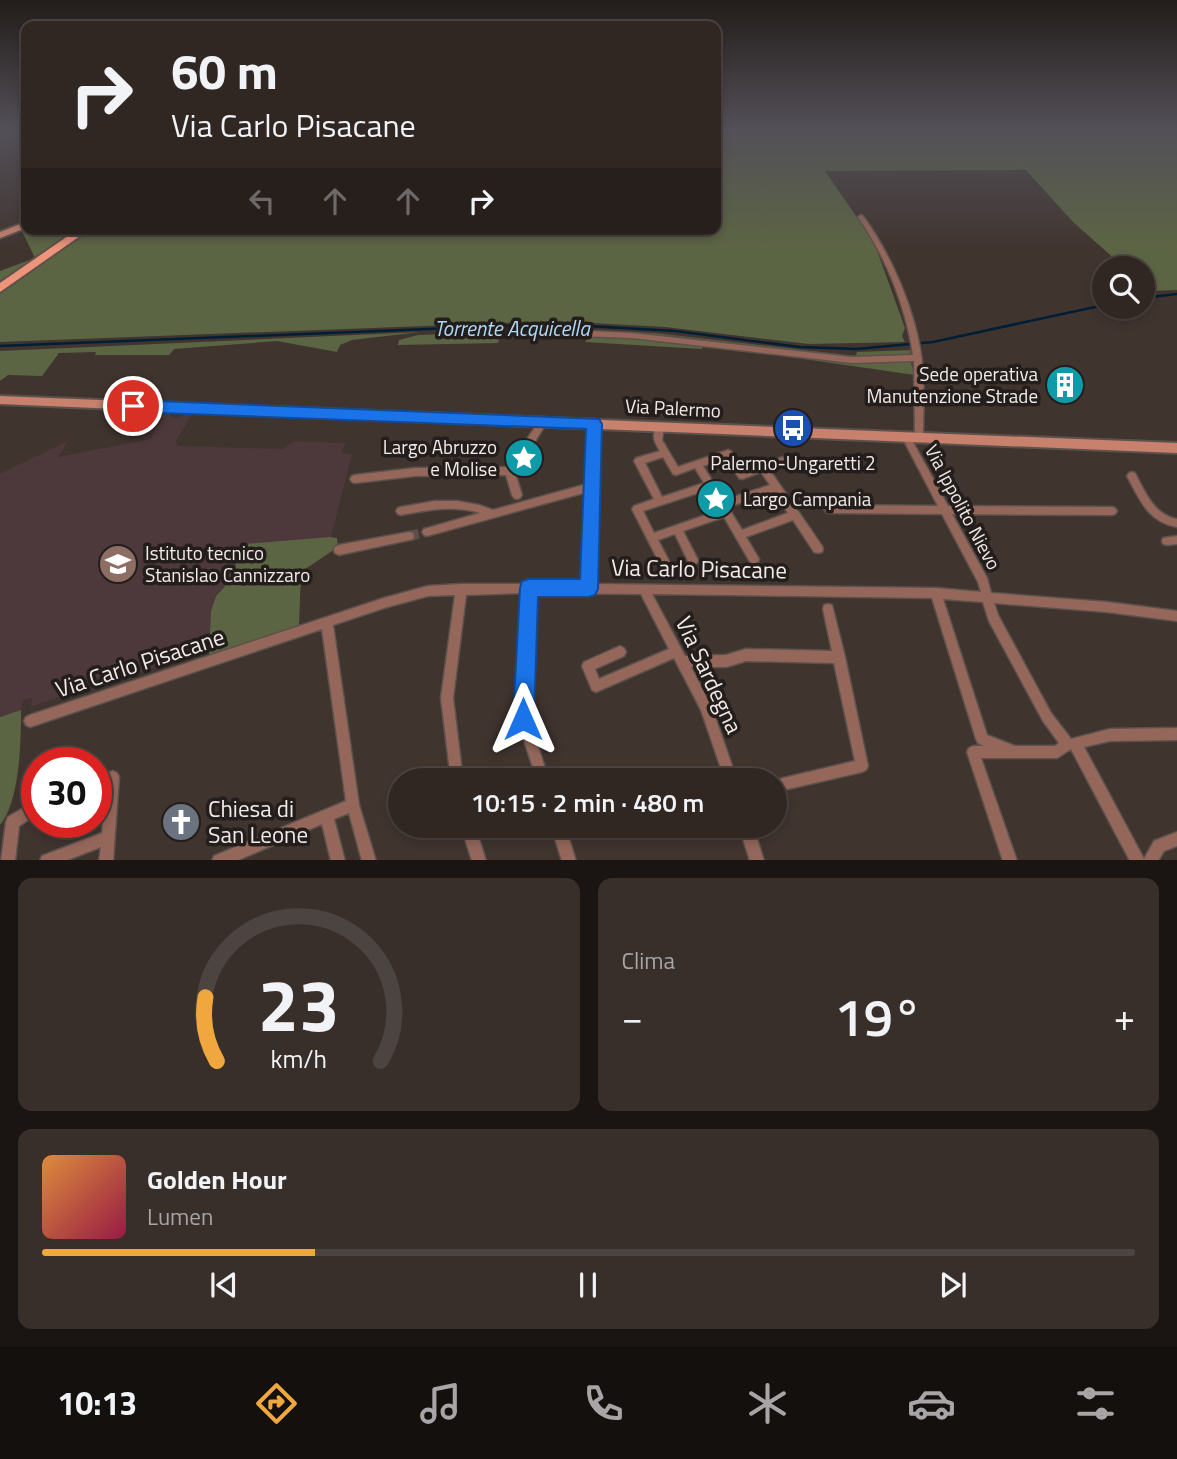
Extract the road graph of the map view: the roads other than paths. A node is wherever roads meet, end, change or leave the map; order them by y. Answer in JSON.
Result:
{"nodes":[{"id":1,"x":861,"y":217,"type":"dead end"},
{"id":2,"x":21,"y":227,"type":"edge"},
{"id":3,"x":0,"y":235,"type":"edge"},
{"id":4,"x":66,"y":235,"type":"edge"},
{"id":5,"x":76,"y":235,"type":"edge"},
{"id":6,"x":0,"y":280,"type":"edge"},
{"id":7,"x":0,"y":288,"type":"edge"},
{"id":8,"x":505,"y":333,"type":"dead end"},
{"id":9,"x":916,"y":350,"type":"junction"},
{"id":10,"x":0,"y":400,"type":"edge"},
{"id":11,"x":543,"y":422,"type":"junction"},
{"id":12,"x":594,"y":424,"type":"junction"},
{"id":13,"x":660,"y":426,"type":"junction"},
{"id":14,"x":906,"y":437,"type":"junction"},
{"id":15,"x":919,"y":438,"type":"junction"},
{"id":16,"x":1177,"y":448,"type":"edge"},
{"id":17,"x":666,"y":453,"type":"junction"},
{"id":18,"x":783,"y":461,"type":"dead end"},
{"id":19,"x":697,"y":464,"type":"junction"},
{"id":20,"x":763,"y":468,"type":"junction"},
{"id":21,"x":510,"y":471,"type":"junction"},
{"id":22,"x":1132,"y":476,"type":"dead end"},
{"id":23,"x":355,"y":479,"type":"dead end"},
{"id":24,"x":710,"y":485,"type":"junction"},
{"id":25,"x":592,"y":487,"type":"junction"},
{"id":26,"x":776,"y":487,"type":"junction"},
{"id":27,"x":517,"y":495,"type":"dead end"},
{"id":28,"x":660,"y":502,"type":"junction"},
{"id":29,"x":724,"y":509,"type":"junction"},
{"id":30,"x":829,"y":509,"type":"dead end"},
{"id":31,"x":401,"y":511,"type":"dead end"},
{"id":32,"x":945,"y":511,"type":"junction"},
{"id":33,"x":1112,"y":511,"type":"dead end"},
{"id":34,"x":490,"y":513,"type":"junction"},
{"id":35,"x":795,"y":515,"type":"junction"},
{"id":36,"x":1177,"y":523,"type":"edge"},
{"id":37,"x":677,"y":530,"type":"junction"},
{"id":38,"x":428,"y":532,"type":"tunnel mouth"},
{"id":39,"x":740,"y":535,"type":"junction"},
{"id":40,"x":409,"y":536,"type":"tunnel mouth"},
{"id":41,"x":652,"y":538,"type":"junction"},
{"id":42,"x":818,"y":549,"type":"dead end"},
{"id":43,"x":339,"y":550,"type":"dead end"},
{"id":44,"x":754,"y":559,"type":"dead end"},
{"id":45,"x":693,"y":560,"type":"dead end"},
{"id":46,"x":664,"y":561,"type":"dead end"},
{"id":47,"x":529,"y":588,"type":"junction"},
{"id":48,"x":461,"y":589,"type":"junction"},
{"id":49,"x":589,"y":589,"type":"junction"},
{"id":50,"x":644,"y":589,"type":"junction"},
{"id":51,"x":936,"y":593,"type":"junction"},
{"id":52,"x":986,"y":595,"type":"junction"},
{"id":53,"x":828,"y":609,"type":"dead end"},
{"id":54,"x":1177,"y":616,"type":"edge"},
{"id":55,"x":327,"y":623,"type":"junction"},
{"id":56,"x":620,"y":652,"type":"dead end"},
{"id":57,"x":680,"y":657,"type":"junction"},
{"id":58,"x":839,"y":657,"type":"junction"},
{"id":59,"x":30,"y":721,"type":"dead end"},
{"id":60,"x":1177,"y":734,"type":"edge"},
{"id":61,"x":1072,"y":744,"type":"junction"},
{"id":62,"x":1021,"y":754,"type":"junction"},
{"id":63,"x":456,"y":768,"type":"edge"},
{"id":64,"x":539,"y":768,"type":"edge"},
{"id":65,"x":727,"y":768,"type":"edge"},
{"id":66,"x":787,"y":783,"type":"edge"},
{"id":67,"x":354,"y":805,"type":"junction"},
{"id":68,"x":21,"y":817,"type":"edge"},
{"id":69,"x":327,"y":817,"type":"junction"},
{"id":70,"x":105,"y":838,"type":"edge"},
{"id":71,"x":108,"y":838,"type":"edge"},
{"id":72,"x":472,"y":838,"type":"edge"},
{"id":73,"x":562,"y":838,"type":"edge"},
{"id":74,"x":750,"y":838,"type":"edge"},
{"id":75,"x":1177,"y":839,"type":"edge"},
{"id":76,"x":8,"y":860,"type":"edge"},
{"id":77,"x":47,"y":860,"type":"edge"},
{"id":78,"x":106,"y":860,"type":"edge"},
{"id":79,"x":219,"y":860,"type":"edge"},
{"id":80,"x":338,"y":860,"type":"edge"},
{"id":81,"x":369,"y":860,"type":"edge"},
{"id":82,"x":479,"y":860,"type":"edge"},
{"id":83,"x":569,"y":860,"type":"edge"},
{"id":84,"x":757,"y":860,"type":"edge"},
{"id":85,"x":1010,"y":860,"type":"edge"},
{"id":86,"x":1138,"y":860,"type":"edge"},
{"id":87,"x":1150,"y":860,"type":"edge"}],
"edges":[{"from":1,"to":9,"type":"street"},
{"from":2,"to":3,"type":"street"},
{"from":4,"to":6,"type":"main road"},
{"from":5,"to":7,"type":"main road"},
{"from":8,"to":9,"type":"street"},
{"from":9,"to":15,"type":"street"},
{"from":10,"to":11,"type":"main road","name":"Via Palermo"},
{"from":11,"to":12,"type":"main road","name":"Via Palermo"},
{"from":11,"to":21,"type":"street"},
{"from":12,"to":13,"type":"main road","name":"Via Palermo"},
{"from":12,"to":25,"type":"street"},
{"from":13,"to":14,"type":"main road","name":"Via Palermo"},
{"from":13,"to":17,"type":"street"},
{"from":14,"to":15,"type":"main road","name":"Via Palermo"},
{"from":14,"to":32,"type":"street","name":"Via Ippolito Nievo"},
{"from":15,"to":16,"type":"main road","name":"Via Palermo"},
{"from":17,"to":19,"type":"street"},
{"from":17,"to":28,"type":"street"},
{"from":18,"to":20,"type":"street"},
{"from":19,"to":20,"type":"street"},
{"from":19,"to":24,"type":"street"},
{"from":20,"to":26,"type":"street"},
{"from":21,"to":23,"type":"street"},
{"from":21,"to":27,"type":"street"},
{"from":22,"to":36,"type":"street"},
{"from":24,"to":28,"type":"street"},
{"from":24,"to":29,"type":"street"},
{"from":25,"to":34,"type":"street"},
{"from":25,"to":49,"type":"street"},
{"from":26,"to":29,"type":"street"},
{"from":26,"to":35,"type":"street"},
{"from":28,"to":41,"type":"street"},
{"from":29,"to":37,"type":"street"},
{"from":29,"to":39,"type":"street"},
{"from":30,"to":32,"type":"street"},
{"from":31,"to":34,"type":"street"},
{"from":32,"to":33,"type":"street"},
{"from":32,"to":52,"type":"street","name":"Via Ippolito Nievo"},
{"from":34,"to":38,"type":"street"},
{"from":35,"to":39,"type":"street"},
{"from":35,"to":42,"type":"street"},
{"from":37,"to":41,"type":"street"},
{"from":37,"to":45,"type":"street"},
{"from":39,"to":44,"type":"street"},
{"from":40,"to":43,"type":"street"},
{"from":41,"to":46,"type":"street"},
{"from":47,"to":48,"type":"street","name":"Via Carlo Pisacane"},
{"from":47,"to":49,"type":"street","name":"Via Carlo Pisacane"},
{"from":47,"to":64,"type":"street"},
{"from":48,"to":55,"type":"street","name":"Via Carlo Pisacane"},
{"from":48,"to":63,"type":"street"},
{"from":49,"to":50,"type":"street","name":"Via Carlo Pisacane"},
{"from":50,"to":51,"type":"street","name":"Via Carlo Pisacane"},
{"from":50,"to":57,"type":"street","name":"Via Sardegna"},
{"from":51,"to":52,"type":"street","name":"Via Carlo Pisacane"},
{"from":51,"to":62,"type":"street"},
{"from":52,"to":54,"type":"street","name":"Via Carlo Pisacane"},
{"from":52,"to":61,"type":"street","name":"Via Ippolito Nievo"},
{"from":53,"to":58,"type":"street"},
{"from":55,"to":59,"type":"street","name":"Via Carlo Pisacane"},
{"from":55,"to":67,"type":"street"},
{"from":56,"to":57,"type":"street"},
{"from":57,"to":58,"type":"street"},
{"from":57,"to":65,"type":"street","name":"Via Sardegna"},
{"from":58,"to":66,"type":"street"},
{"from":60,"to":61,"type":"street"},
{"from":61,"to":62,"type":"street"},
{"from":61,"to":86,"type":"street","name":"Via Ippolito Nievo"},
{"from":62,"to":85,"type":"street"},
{"from":67,"to":69,"type":"street"},
{"from":67,"to":81,"type":"street"},
{"from":68,"to":76,"type":"street"},
{"from":69,"to":79,"type":"street"},
{"from":69,"to":80,"type":"street"},
{"from":70,"to":77,"type":"street"},
{"from":71,"to":78,"type":"street"},
{"from":72,"to":82,"type":"street"},
{"from":73,"to":83,"type":"street"},
{"from":74,"to":84,"type":"street"},
{"from":75,"to":87,"type":"street"}]}
